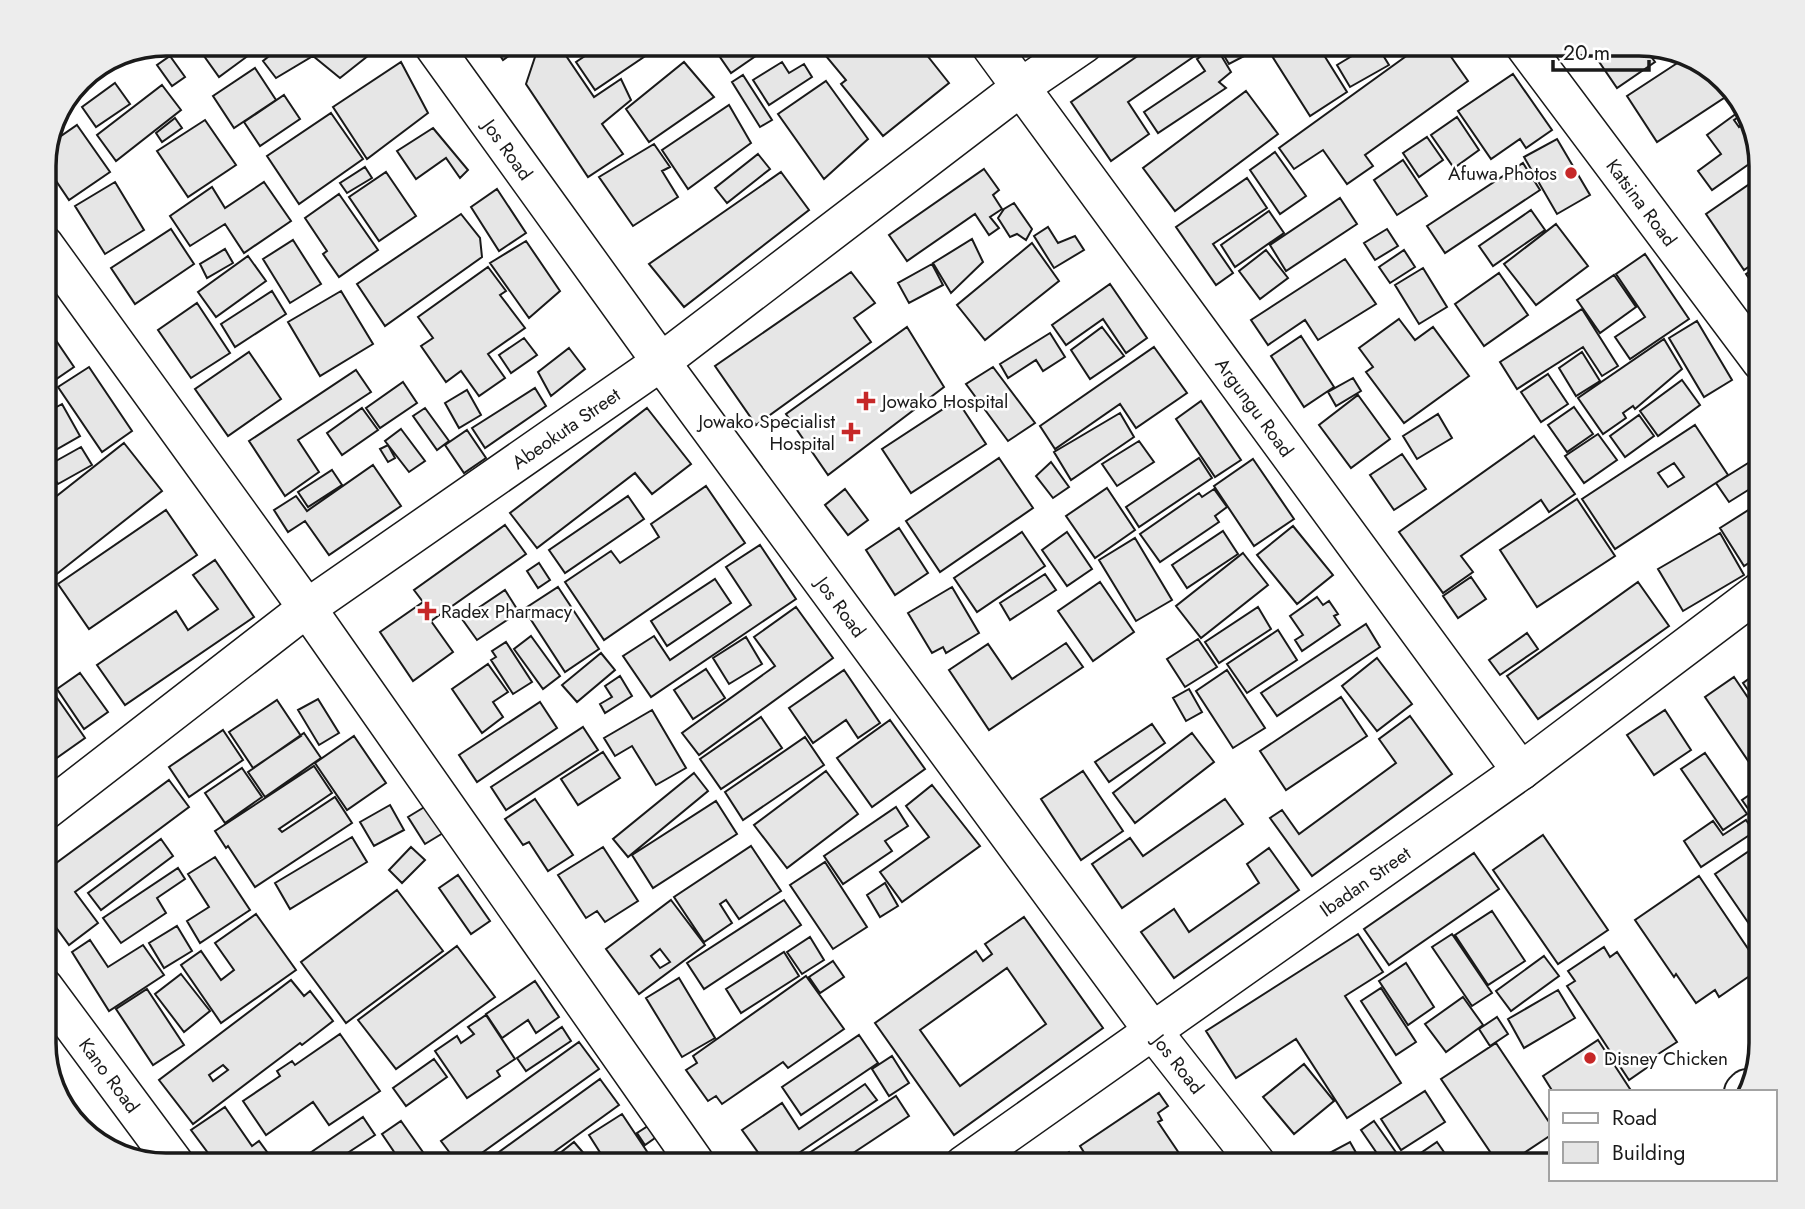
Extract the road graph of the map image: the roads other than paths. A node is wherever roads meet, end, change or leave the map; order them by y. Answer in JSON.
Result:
{"nodes":[{"id":1,"x":441,"y":56,"type":"edge"},
{"id":2,"x":998,"y":56,"type":"edge"},
{"id":3,"x":1066,"y":56,"type":"edge"},
{"id":4,"x":1532,"y":56,"type":"edge"},
{"id":5,"x":1021,"y":87,"type":"junction"},
{"id":6,"x":56,"y":261,"type":"edge"},
{"id":7,"x":1749,"y":346,"type":"edge"},
{"id":8,"x":662,"y":362,"type":"junction"},
{"id":9,"x":1749,"y":599,"type":"edge"},
{"id":10,"x":307,"y":608,"type":"junction"},
{"id":11,"x":1521,"y":771,"type":"junction"},
{"id":12,"x":56,"y":803,"type":"edge"},
{"id":13,"x":56,"y":1003,"type":"edge"},
{"id":14,"x":1152,"y":1030,"type":"junction"},
{"id":15,"x":167,"y":1153,"type":"edge"},
{"id":16,"x":689,"y":1153,"type":"edge"},
{"id":17,"x":979,"y":1153,"type":"edge"},
{"id":18,"x":1249,"y":1153,"type":"edge"}],
"edges":[{"from":1,"to":8,"type":"street","name":"Jos Road"},
{"from":2,"to":5,"type":"street","name":"Argungu Road"},
{"from":3,"to":5,"type":"street","name":"Abeokuta Street"},
{"from":4,"to":7,"type":"street","name":"Katsina Road"},
{"from":5,"to":8,"type":"street","name":"Abeokuta Street"},
{"from":5,"to":11,"type":"street","name":"Argungu Road"},
{"from":6,"to":10,"type":"street"},
{"from":8,"to":10,"type":"street","name":"Abeokuta Street"},
{"from":8,"to":14,"type":"street","name":"Jos Road"},
{"from":9,"to":11,"type":"street","name":"Ibadan Street"},
{"from":10,"to":12,"type":"street","name":"Abeokuta Street"},
{"from":10,"to":16,"type":"street"},
{"from":11,"to":14,"type":"street","name":"Ibadan Street"},
{"from":13,"to":15,"type":"street","name":"Kano Road"},
{"from":14,"to":17,"type":"street","name":"Ibadan Street"},
{"from":14,"to":18,"type":"street","name":"Jos Road"}]}
